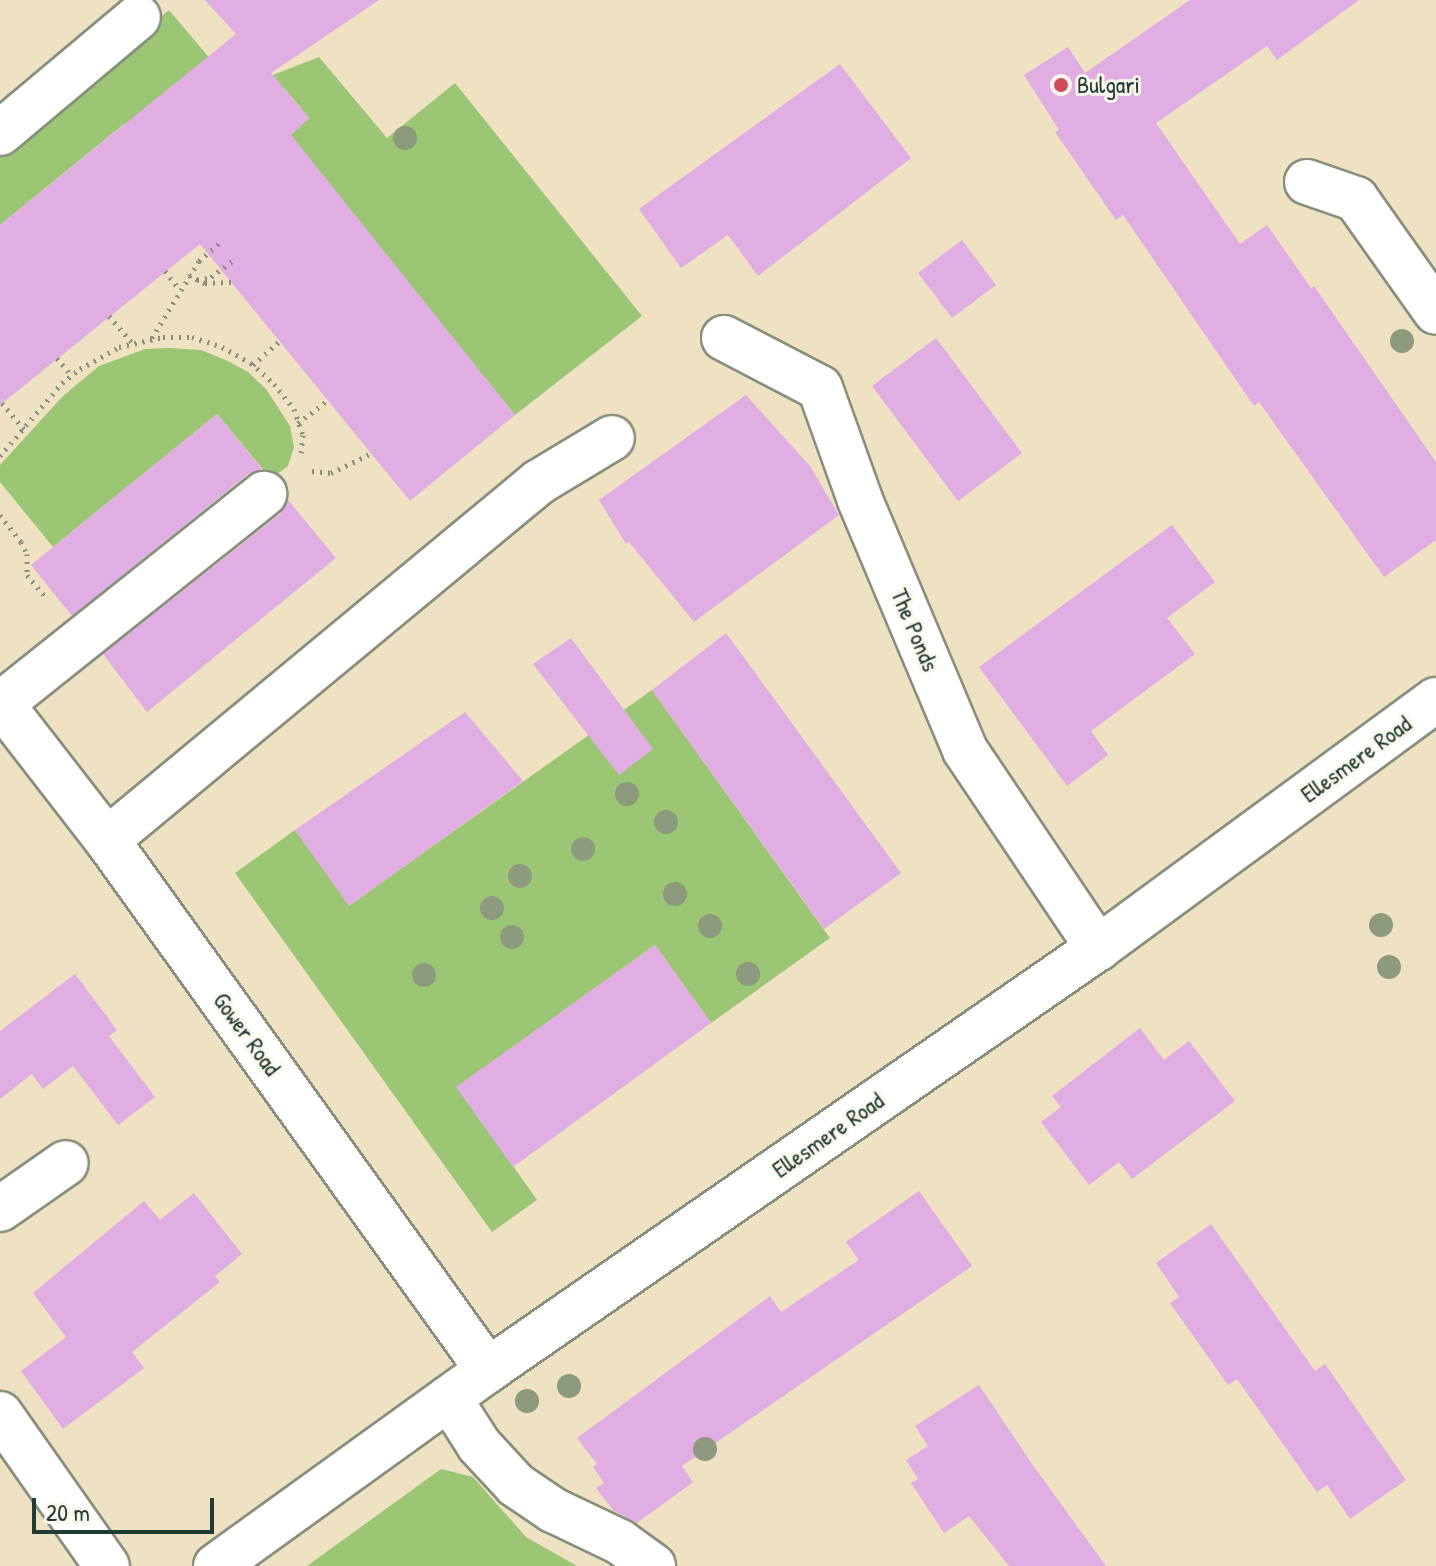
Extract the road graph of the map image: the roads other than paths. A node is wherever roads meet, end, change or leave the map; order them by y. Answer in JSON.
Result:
{"nodes":[{"id":1,"x":138,"y":17,"type":"dead end"},
{"id":2,"x":0,"y":133,"type":"edge"},
{"id":3,"x":1307,"y":182,"type":"dead end"},
{"id":4,"x":1436,"y":312,"type":"edge"},
{"id":5,"x":724,"y":338,"type":"dead end"},
{"id":6,"x":612,"y":438,"type":"dead end"},
{"id":7,"x":264,"y":494,"type":"road end"},
{"id":8,"x":1436,"y":700,"type":"edge"},
{"id":9,"x":1,"y":703,"type":"edge"},
{"id":10,"x":107,"y":840,"type":"junction"},
{"id":11,"x":1098,"y":948,"type":"junction"},
{"id":12,"x":66,"y":1163,"type":"dead end"},
{"id":13,"x":0,"y":1209,"type":"edge"},
{"id":14,"x":488,"y":1370,"type":"junction"},
{"id":15,"x":449,"y":1398,"type":"junction"},
{"id":16,"x":0,"y":1414,"type":"edge"},
{"id":17,"x":107,"y":1566,"type":"edge"},
{"id":18,"x":216,"y":1566,"type":"edge"},
{"id":19,"x":653,"y":1566,"type":"edge"}],
"edges":[{"from":1,"to":2,"type":"street"},
{"from":3,"to":4,"type":"street"},
{"from":5,"to":11,"type":"street","name":"The Ponds"},
{"from":6,"to":10,"type":"street"},
{"from":7,"to":9,"type":"street"},
{"from":8,"to":11,"type":"street","name":"Ellesmere Road"},
{"from":9,"to":10,"type":"street","name":"Gower Road"},
{"from":10,"to":14,"type":"street","name":"Gower Road"},
{"from":11,"to":14,"type":"street","name":"Ellesmere Road"},
{"from":12,"to":13,"type":"street"},
{"from":14,"to":15,"type":"street","name":"Ellesmere Road"},
{"from":15,"to":18,"type":"street","name":"Ellesmere Road"},
{"from":15,"to":19,"type":"street"},
{"from":16,"to":17,"type":"street"}]}
